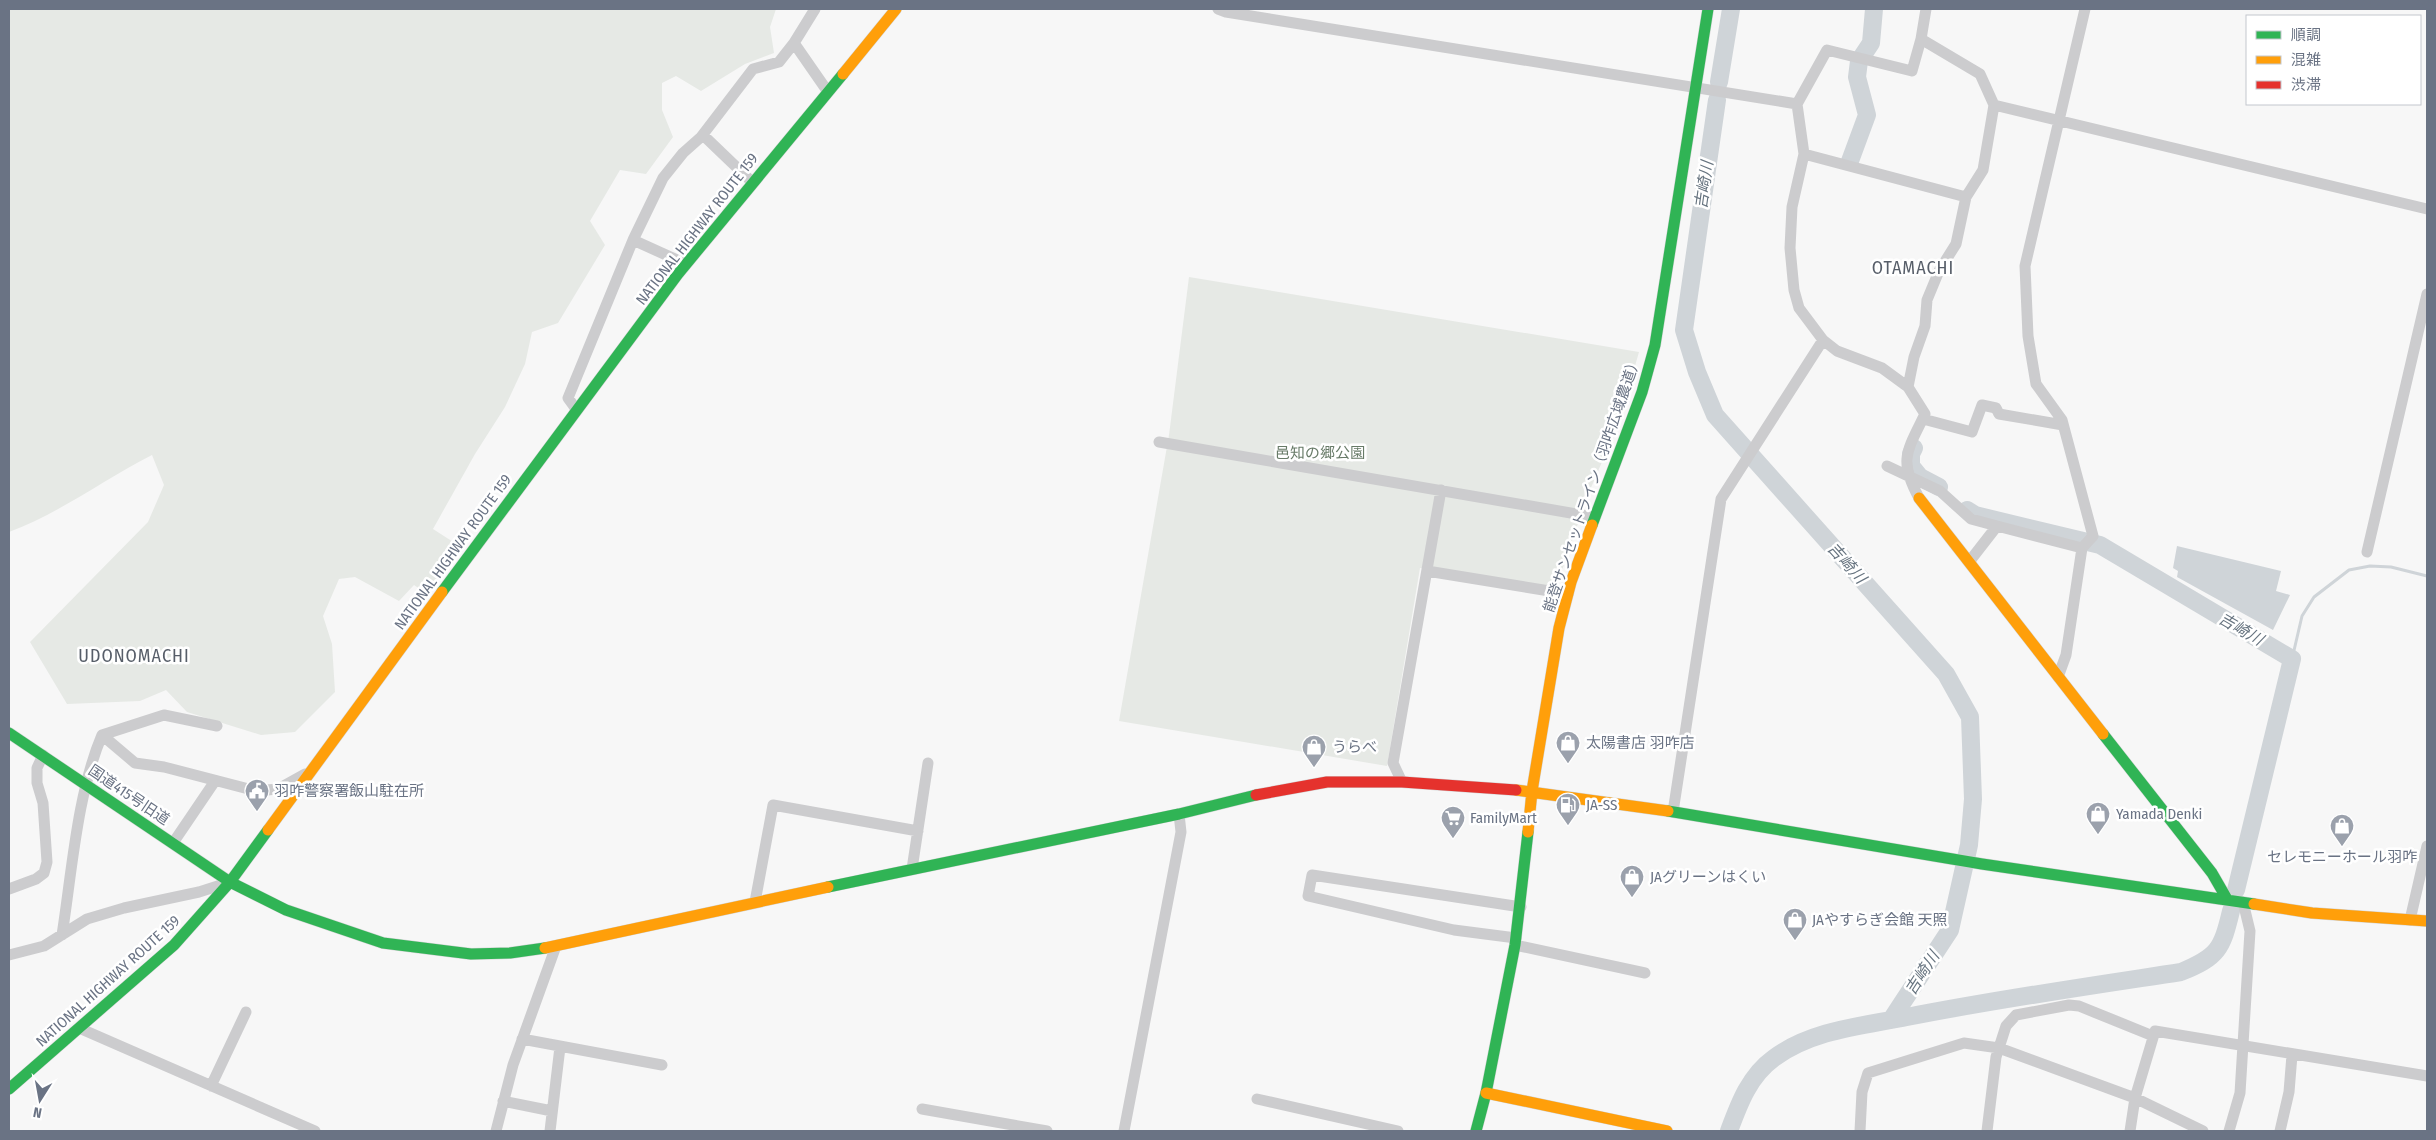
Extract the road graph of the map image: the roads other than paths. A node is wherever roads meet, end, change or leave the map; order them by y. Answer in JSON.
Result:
{"nodes":[{"id":1,"x":815,"y":9,"type":"edge"},
{"id":2,"x":896,"y":9,"type":"edge"},
{"id":3,"x":1218,"y":9,"type":"edge"},
{"id":4,"x":1708,"y":9,"type":"edge"},
{"id":5,"x":1926,"y":9,"type":"edge"},
{"id":6,"x":2086,"y":9,"type":"edge"},
{"id":7,"x":1921,"y":39,"type":"junction"},
{"id":8,"x":794,"y":43,"type":"junction"},
{"id":9,"x":1695,"y":87,"type":"junction"},
{"id":10,"x":828,"y":92,"type":"junction"},
{"id":11,"x":1797,"y":104,"type":"junction"},
{"id":12,"x":1994,"y":105,"type":"junction"},
{"id":13,"x":2059,"y":121,"type":"junction"},
{"id":14,"x":703,"y":135,"type":"junction"},
{"id":15,"x":1804,"y":154,"type":"junction"},
{"id":16,"x":752,"y":182,"type":"junction"},
{"id":17,"x":1966,"y":197,"type":"junction"},
{"id":18,"x":2427,"y":209,"type":"edge"},
{"id":19,"x":633,"y":240,"type":"junction"},
{"id":20,"x":686,"y":264,"type":"junction"},
{"id":21,"x":2427,"y":294,"type":"edge"},
{"id":22,"x":1823,"y":340,"type":"junction"},
{"id":23,"x":1908,"y":387,"type":"junction"},
{"id":24,"x":576,"y":409,"type":"junction"},
{"id":25,"x":1923,"y":419,"type":"junction"},
{"id":26,"x":2063,"y":425,"type":"junction"},
{"id":27,"x":1159,"y":442,"type":"dead end"},
{"id":28,"x":1887,"y":466,"type":"dead end"},
{"id":29,"x":1910,"y":476,"type":"junction"},
{"id":30,"x":1441,"y":490,"type":"junction"},
{"id":31,"x":1919,"y":498,"type":"joint"},
{"id":32,"x":1594,"y":517,"type":"junction"},
{"id":33,"x":1997,"y":526,"type":"junction"},
{"id":34,"x":2086,"y":544,"type":"junction"},
{"id":35,"x":2367,"y":552,"type":"dead end"},
{"id":36,"x":1969,"y":562,"type":"junction"},
{"id":37,"x":1428,"y":571,"type":"junction"},
{"id":38,"x":1568,"y":594,"type":"junction"},
{"id":39,"x":2058,"y":677,"type":"junction"},
{"id":40,"x":217,"y":726,"type":"dead end"},
{"id":41,"x":9,"y":734,"type":"edge"},
{"id":42,"x":102,"y":735,"type":"junction"},
{"id":43,"x":43,"y":755,"type":"junction"},
{"id":44,"x":928,"y":763,"type":"dead end"},
{"id":45,"x":313,"y":769,"type":"junction"},
{"id":46,"x":215,"y":781,"type":"junction"},
{"id":47,"x":1402,"y":782,"type":"junction"},
{"id":48,"x":86,"y":783,"type":"junction"},
{"id":49,"x":1532,"y":791,"type":"junction"},
{"id":50,"x":1673,"y":812,"type":"junction"},
{"id":51,"x":1179,"y":814,"type":"junction"},
{"id":52,"x":918,"y":831,"type":"junction"},
{"id":53,"x":173,"y":843,"type":"junction"},
{"id":54,"x":2427,"y":846,"type":"edge"},
{"id":55,"x":912,"y":870,"type":"junction"},
{"id":56,"x":230,"y":882,"type":"junction"},
{"id":57,"x":9,"y":889,"type":"edge"},
{"id":58,"x":2227,"y":899,"type":"junction"},
{"id":59,"x":755,"y":902,"type":"junction"},
{"id":60,"x":2243,"y":902,"type":"junction"},
{"id":61,"x":1521,"y":907,"type":"junction"},
{"id":62,"x":2410,"y":920,"type":"junction"},
{"id":63,"x":2427,"y":921,"type":"edge"},
{"id":64,"x":62,"y":935,"type":"junction"},
{"id":65,"x":1516,"y":942,"type":"junction"},
{"id":66,"x":556,"y":946,"type":"junction"},
{"id":67,"x":9,"y":954,"type":"edge"},
{"id":68,"x":1645,"y":972,"type":"dead end"},
{"id":69,"x":246,"y":1012,"type":"dead end"},
{"id":70,"x":79,"y":1028,"type":"junction"},
{"id":71,"x":2153,"y":1036,"type":"junction"},
{"id":72,"x":522,"y":1039,"type":"junction"},
{"id":73,"x":560,"y":1046,"type":"junction"},
{"id":74,"x":2243,"y":1046,"type":"junction"},
{"id":75,"x":1999,"y":1048,"type":"junction"},
{"id":76,"x":2292,"y":1055,"type":"junction"},
{"id":77,"x":662,"y":1065,"type":"dead end"},
{"id":78,"x":2427,"y":1076,"type":"edge"},
{"id":79,"x":212,"y":1086,"type":"junction"},
{"id":80,"x":9,"y":1089,"type":"edge"},
{"id":81,"x":1486,"y":1093,"type":"junction"},
{"id":82,"x":2135,"y":1098,"type":"junction"},
{"id":83,"x":1257,"y":1099,"type":"dead end"},
{"id":84,"x":503,"y":1101,"type":"junction"},
{"id":85,"x":922,"y":1109,"type":"dead end"},
{"id":86,"x":552,"y":1111,"type":"junction"},
{"id":87,"x":315,"y":1131,"type":"edge"},
{"id":88,"x":496,"y":1131,"type":"edge"},
{"id":89,"x":550,"y":1131,"type":"edge"},
{"id":90,"x":1047,"y":1131,"type":"edge"},
{"id":91,"x":1124,"y":1131,"type":"edge"},
{"id":92,"x":1398,"y":1131,"type":"edge"},
{"id":93,"x":1476,"y":1131,"type":"edge"},
{"id":94,"x":1667,"y":1131,"type":"edge"},
{"id":95,"x":1860,"y":1131,"type":"edge"},
{"id":96,"x":1986,"y":1131,"type":"edge"},
{"id":97,"x":2130,"y":1131,"type":"edge"},
{"id":98,"x":2203,"y":1131,"type":"edge"},
{"id":99,"x":2232,"y":1131,"type":"edge"},
{"id":100,"x":2280,"y":1131,"type":"edge"}],
"edges":[{"from":1,"to":8,"type":"street"},
{"from":2,"to":10,"type":"main road","name":"NATIONAL HIGHWAY ROUTE 159"},
{"from":3,"to":9,"type":"street"},
{"from":4,"to":9,"type":"main road","name":"能登サンセットライン（羽咋広域農道）"},
{"from":5,"to":7,"type":"street"},
{"from":6,"to":13,"type":"street"},
{"from":7,"to":11,"type":"street"},
{"from":7,"to":12,"type":"street"},
{"from":8,"to":10,"type":"street"},
{"from":8,"to":14,"type":"street"},
{"from":9,"to":11,"type":"street"},
{"from":9,"to":32,"type":"main road","name":"能登サンセットライン（羽咋広域農道）"},
{"from":10,"to":16,"type":"main road","name":"NATIONAL HIGHWAY ROUTE 159"},
{"from":11,"to":15,"type":"street"},
{"from":12,"to":13,"type":"street"},
{"from":12,"to":17,"type":"street"},
{"from":13,"to":18,"type":"street"},
{"from":13,"to":26,"type":"street"},
{"from":14,"to":16,"type":"street"},
{"from":14,"to":19,"type":"street"},
{"from":15,"to":17,"type":"street"},
{"from":15,"to":22,"type":"street"},
{"from":16,"to":20,"type":"main road","name":"NATIONAL HIGHWAY ROUTE 159"},
{"from":17,"to":23,"type":"street"},
{"from":19,"to":20,"type":"street"},
{"from":19,"to":24,"type":"street"},
{"from":20,"to":24,"type":"main road","name":"NATIONAL HIGHWAY ROUTE 159"},
{"from":21,"to":35,"type":"street"},
{"from":22,"to":23,"type":"street"},
{"from":22,"to":50,"type":"street"},
{"from":23,"to":25,"type":"street"},
{"from":24,"to":45,"type":"main road","name":"NATIONAL HIGHWAY ROUTE 159"},
{"from":25,"to":26,"type":"street"},
{"from":25,"to":29,"type":"street"},
{"from":26,"to":34,"type":"street"},
{"from":27,"to":30,"type":"street"},
{"from":28,"to":29,"type":"street"},
{"from":29,"to":31,"type":"street"},
{"from":29,"to":33,"type":"street"},
{"from":30,"to":32,"type":"street"},
{"from":30,"to":37,"type":"street"},
{"from":31,"to":36,"type":"main road"},
{"from":32,"to":38,"type":"main road","name":"能登サンセットライン（羽咋広域農道）"},
{"from":33,"to":34,"type":"street"},
{"from":33,"to":36,"type":"street"},
{"from":34,"to":39,"type":"street"},
{"from":36,"to":39,"type":"main road"},
{"from":37,"to":38,"type":"street"},
{"from":37,"to":47,"type":"street"},
{"from":38,"to":49,"type":"main road","name":"能登サンセットライン（羽咋広域農道）"},
{"from":39,"to":58,"type":"main road"},
{"from":40,"to":42,"type":"street"},
{"from":41,"to":43,"type":"main road","name":"国道415号旧道"},
{"from":42,"to":46,"type":"street"},
{"from":42,"to":48,"type":"street"},
{"from":43,"to":48,"type":"main road","name":"国道415号旧道"},
{"from":43,"to":57,"type":"street"},
{"from":44,"to":52,"type":"street"},
{"from":45,"to":46,"type":"street"},
{"from":45,"to":56,"type":"main road","name":"NATIONAL HIGHWAY ROUTE 159"},
{"from":46,"to":53,"type":"street"},
{"from":47,"to":49,"type":"main road","name":"国道415号旧道"},
{"from":47,"to":51,"type":"main road","name":"国道415号旧道"},
{"from":48,"to":53,"type":"main road","name":"国道415号旧道"},
{"from":48,"to":64,"type":"street"},
{"from":49,"to":50,"type":"main road","name":"国道415号旧道"},
{"from":49,"to":61,"type":"main road","name":"能登サンセットライン（羽咋広域農道）"},
{"from":50,"to":58,"type":"main road","name":"国道415号旧道"},
{"from":51,"to":55,"type":"main road","name":"国道415号旧道"},
{"from":51,"to":91,"type":"street"},
{"from":52,"to":55,"type":"street"},
{"from":52,"to":59,"type":"street"},
{"from":53,"to":56,"type":"main road","name":"国道415号旧道"},
{"from":54,"to":62,"type":"street"},
{"from":55,"to":59,"type":"main road","name":"国道415号旧道"},
{"from":56,"to":64,"type":"street"},
{"from":56,"to":66,"type":"main road","name":"国道415号旧道"},
{"from":56,"to":70,"type":"main road","name":"NATIONAL HIGHWAY ROUTE 159"},
{"from":58,"to":60,"type":"main road","name":"国道415号旧道"},
{"from":59,"to":66,"type":"main road","name":"国道415号旧道"},
{"from":60,"to":62,"type":"main road","name":"国道415号旧道"},
{"from":60,"to":74,"type":"street"},
{"from":61,"to":65,"type":"main road","name":"能登サンセットライン（羽咋広域農道）"},
{"from":61,"to":65,"type":"street"},
{"from":62,"to":63,"type":"main road","name":"国道415号旧道"},
{"from":64,"to":67,"type":"street"},
{"from":65,"to":68,"type":"street"},
{"from":65,"to":81,"type":"main road","name":"能登サンセットライン（羽咋広域農道）"},
{"from":66,"to":72,"type":"street"},
{"from":69,"to":79,"type":"street"},
{"from":70,"to":79,"type":"street"},
{"from":70,"to":80,"type":"main road","name":"NATIONAL HIGHWAY ROUTE 159"},
{"from":71,"to":74,"type":"street"},
{"from":71,"to":75,"type":"street"},
{"from":71,"to":82,"type":"street"},
{"from":72,"to":73,"type":"street"},
{"from":72,"to":84,"type":"street"},
{"from":73,"to":77,"type":"street"},
{"from":73,"to":86,"type":"street"},
{"from":74,"to":76,"type":"street"},
{"from":74,"to":99,"type":"street"},
{"from":75,"to":82,"type":"street"},
{"from":75,"to":95,"type":"street"},
{"from":75,"to":96,"type":"street"},
{"from":76,"to":78,"type":"street"},
{"from":76,"to":100,"type":"street"},
{"from":79,"to":87,"type":"street"},
{"from":81,"to":93,"type":"main road","name":"能登サンセットライン（羽咋広域農道）"},
{"from":81,"to":94,"type":"main road"},
{"from":82,"to":97,"type":"street"},
{"from":82,"to":98,"type":"street"},
{"from":83,"to":92,"type":"street"},
{"from":84,"to":86,"type":"street"},
{"from":84,"to":88,"type":"street"},
{"from":85,"to":90,"type":"street"},
{"from":86,"to":89,"type":"street"}]}
